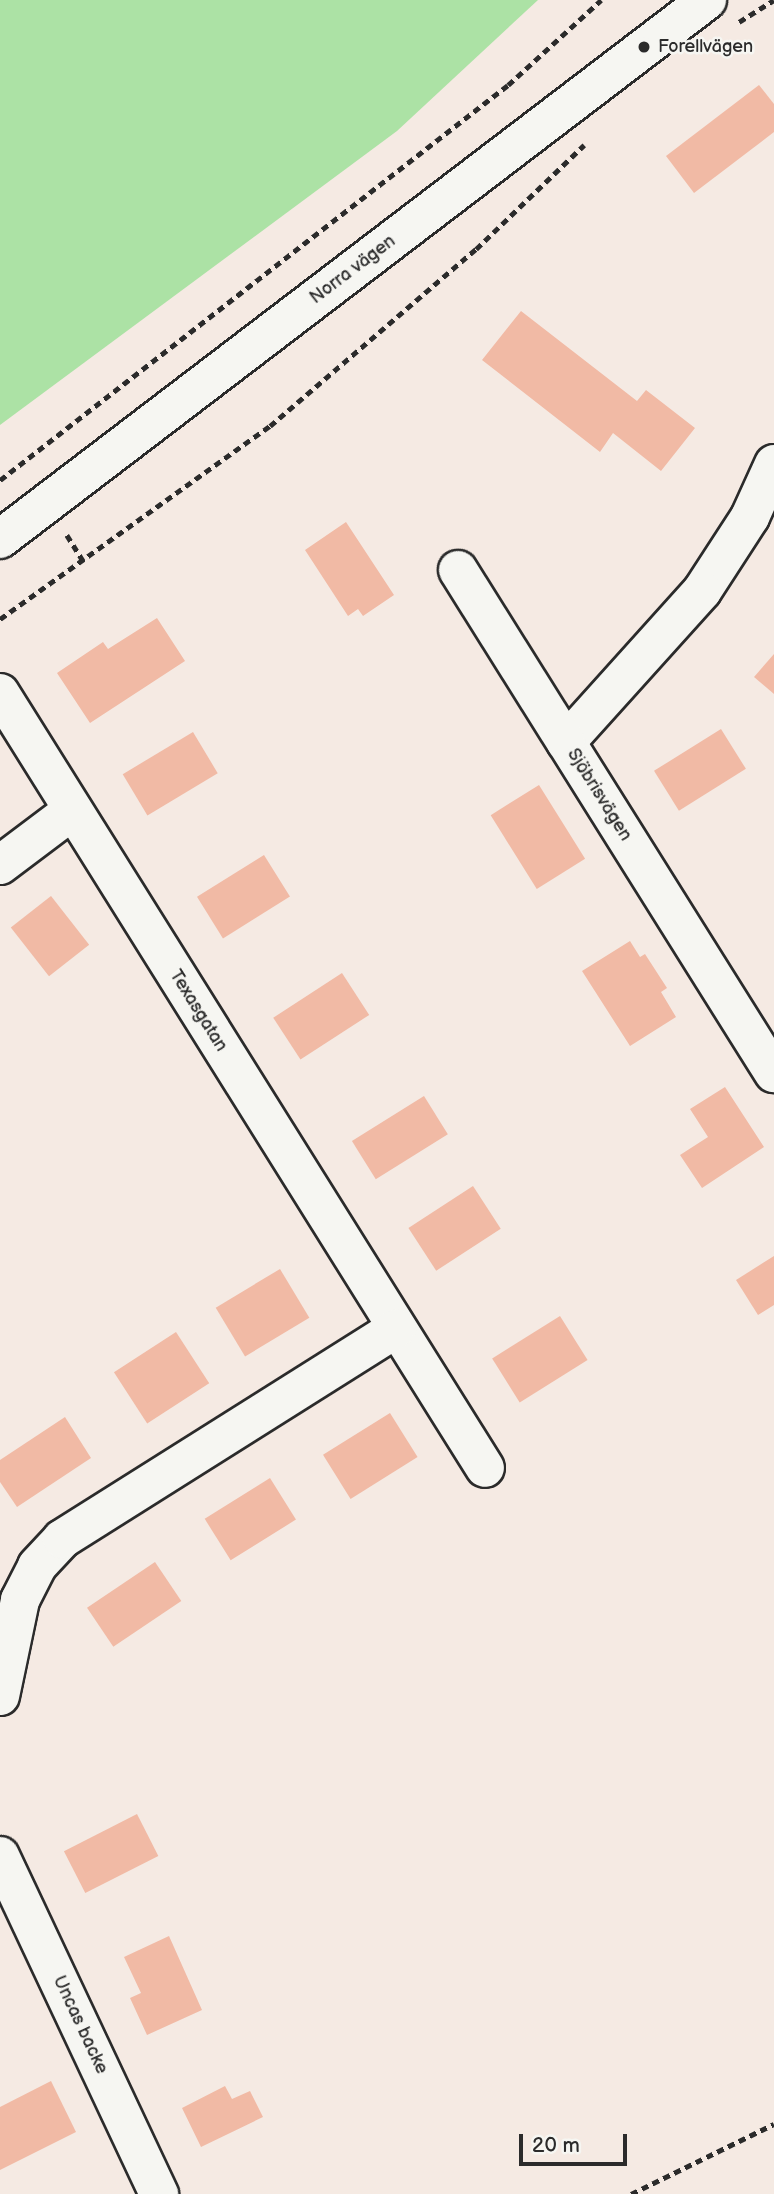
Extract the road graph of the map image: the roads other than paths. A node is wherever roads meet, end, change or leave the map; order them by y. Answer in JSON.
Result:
{"nodes":[{"id":1,"x":706,"y":0,"type":"edge"},
{"id":2,"x":774,"y":464,"type":"edge"},
{"id":3,"x":0,"y":540,"type":"edge"},
{"id":4,"x":458,"y":570,"type":"dead end"},
{"id":5,"x":0,"y":692,"type":"edge"},
{"id":6,"x":566,"y":742,"type":"junction"},
{"id":7,"x":73,"y":810,"type":"junction"},
{"id":8,"x":0,"y":865,"type":"edge"},
{"id":9,"x":774,"y":1073,"type":"edge"},
{"id":10,"x":396,"y":1328,"type":"junction"},
{"id":11,"x":485,"y":1468,"type":"dead end"},
{"id":12,"x":0,"y":1696,"type":"edge"},
{"id":13,"x":0,"y":1856,"type":"edge"},
{"id":14,"x":159,"y":2194,"type":"edge"}],
"edges":[{"from":1,"to":3,"type":"street","name":"Norra vägen"},
{"from":2,"to":6,"type":"street","name":"Sjöbrisvägen"},
{"from":4,"to":6,"type":"street"},
{"from":5,"to":7,"type":"street","name":"Texasgatan"},
{"from":6,"to":9,"type":"street","name":"Sjöbrisvägen"},
{"from":7,"to":8,"type":"street"},
{"from":7,"to":10,"type":"street","name":"Texasgatan"},
{"from":10,"to":11,"type":"street","name":"Texasgatan"},
{"from":10,"to":12,"type":"street"},
{"from":13,"to":14,"type":"street","name":"Uncas backe"}]}
